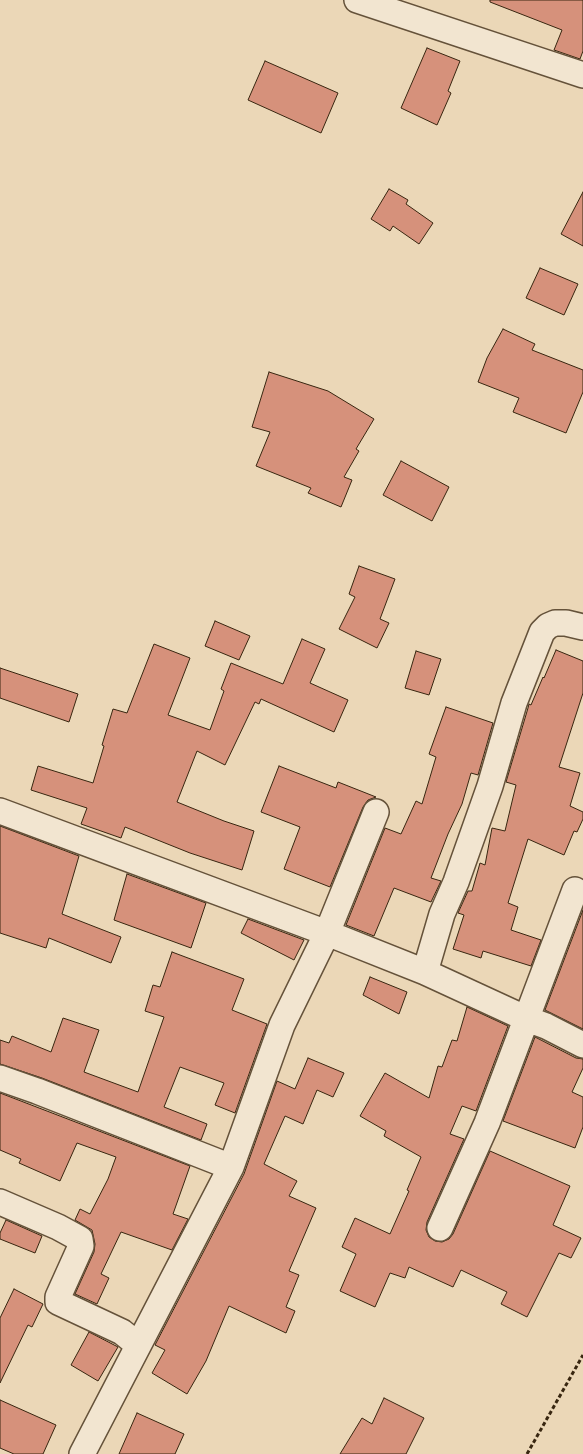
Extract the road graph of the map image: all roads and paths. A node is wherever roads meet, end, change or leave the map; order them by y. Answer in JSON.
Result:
{"nodes":[{"id":1,"x":357,"y":0,"type":"edge"},
{"id":2,"x":583,"y":75,"type":"edge"},
{"id":3,"x":583,"y":627,"type":"edge"},
{"id":4,"x":0,"y":811,"type":"edge"},
{"id":5,"x":376,"y":812,"type":"dead end"},
{"id":6,"x":575,"y":890,"type":"dead end"},
{"id":7,"x":327,"y":933,"type":"junction"},
{"id":8,"x":425,"y":972,"type":"junction"},
{"id":9,"x":527,"y":1019,"type":"junction"},
{"id":10,"x":583,"y":1044,"type":"edge"},
{"id":11,"x":0,"y":1078,"type":"edge"},
{"id":12,"x":231,"y":1167,"type":"junction"},
{"id":13,"x":0,"y":1202,"type":"edge"},
{"id":14,"x":440,"y":1228,"type":"dead end"},
{"id":15,"x":138,"y":1345,"type":"junction"},
{"id":16,"x":583,"y":1355,"type":"edge"},
{"id":17,"x":82,"y":1454,"type":"edge"},
{"id":18,"x":527,"y":1454,"type":"edge"}],
"edges":[{"from":1,"to":2,"type":"street"},
{"from":3,"to":8,"type":"street"},
{"from":4,"to":7,"type":"street"},
{"from":5,"to":7,"type":"street"},
{"from":6,"to":9,"type":"street"},
{"from":7,"to":8,"type":"street"},
{"from":7,"to":12,"type":"street"},
{"from":8,"to":9,"type":"street"},
{"from":9,"to":10,"type":"street"},
{"from":9,"to":14,"type":"street"},
{"from":11,"to":12,"type":"street"},
{"from":12,"to":15,"type":"street"},
{"from":13,"to":15,"type":"street"},
{"from":15,"to":17,"type":"street"},
{"from":16,"to":18,"type":"path"}]}
